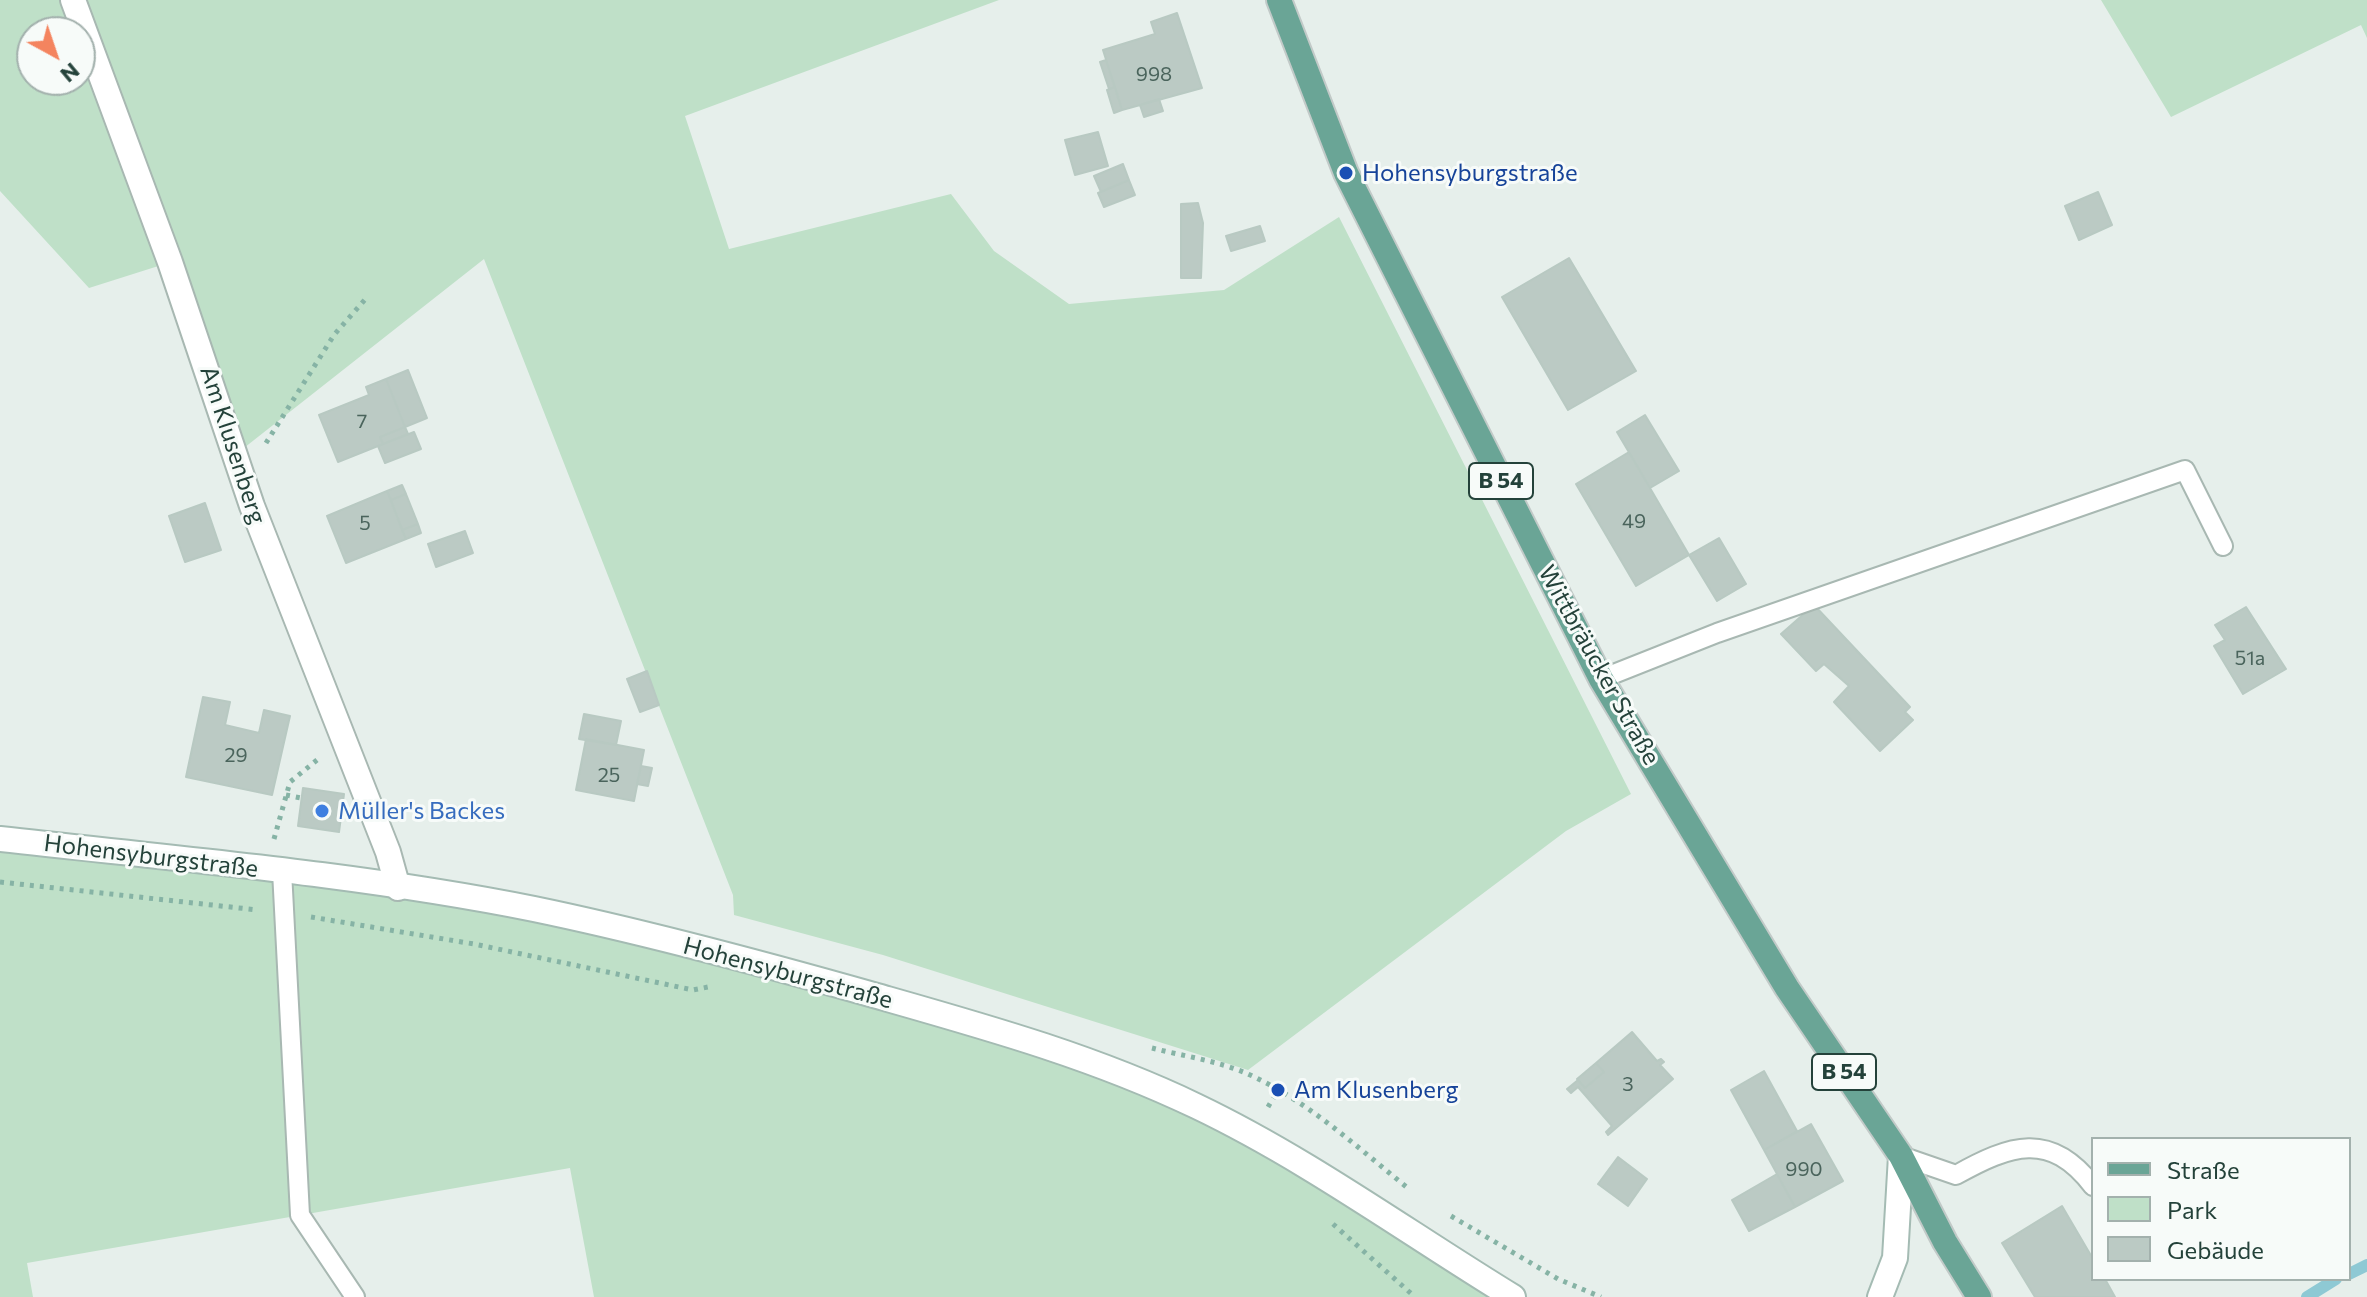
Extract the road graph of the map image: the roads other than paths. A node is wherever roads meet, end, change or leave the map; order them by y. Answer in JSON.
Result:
{"nodes":[{"id":1,"x":73,"y":0,"type":"edge"},
{"id":2,"x":1279,"y":0,"type":"edge"},
{"id":3,"x":2223,"y":546,"type":"dead end"},
{"id":4,"x":1601,"y":679,"type":"junction"},
{"id":5,"x":0,"y":839,"type":"edge"},
{"id":6,"x":272,"y":870,"type":"junction"},
{"id":7,"x":398,"y":888,"type":"junction"},
{"id":8,"x":1901,"y":1156,"type":"junction"},
{"id":9,"x":2091,"y":1183,"type":"edge"},
{"id":10,"x":355,"y":1297,"type":"edge"},
{"id":11,"x":1513,"y":1297,"type":"edge"},
{"id":12,"x":1880,"y":1297,"type":"edge"},
{"id":13,"x":1979,"y":1297,"type":"edge"}],
"edges":[{"from":1,"to":7,"type":"main road","name":"Am Klusenberg"},
{"from":2,"to":4,"type":"main road","name":"Wittbräucker Straße","number":"B 54"},
{"from":3,"to":4,"type":"lane"},
{"from":4,"to":8,"type":"main road","name":"Wittbräucker Straße","number":"B 54"},
{"from":5,"to":6,"type":"main road","name":"Hohensyburgstraße"},
{"from":6,"to":7,"type":"main road","name":"Hohensyburgstraße"},
{"from":6,"to":10,"type":"lane"},
{"from":7,"to":11,"type":"main road","name":"Hohensyburgstraße"},
{"from":8,"to":9,"type":"lane"},
{"from":8,"to":12,"type":"main road"},
{"from":8,"to":13,"type":"main road","name":"Wittbräucker Straße","number":"B 54"}]}
